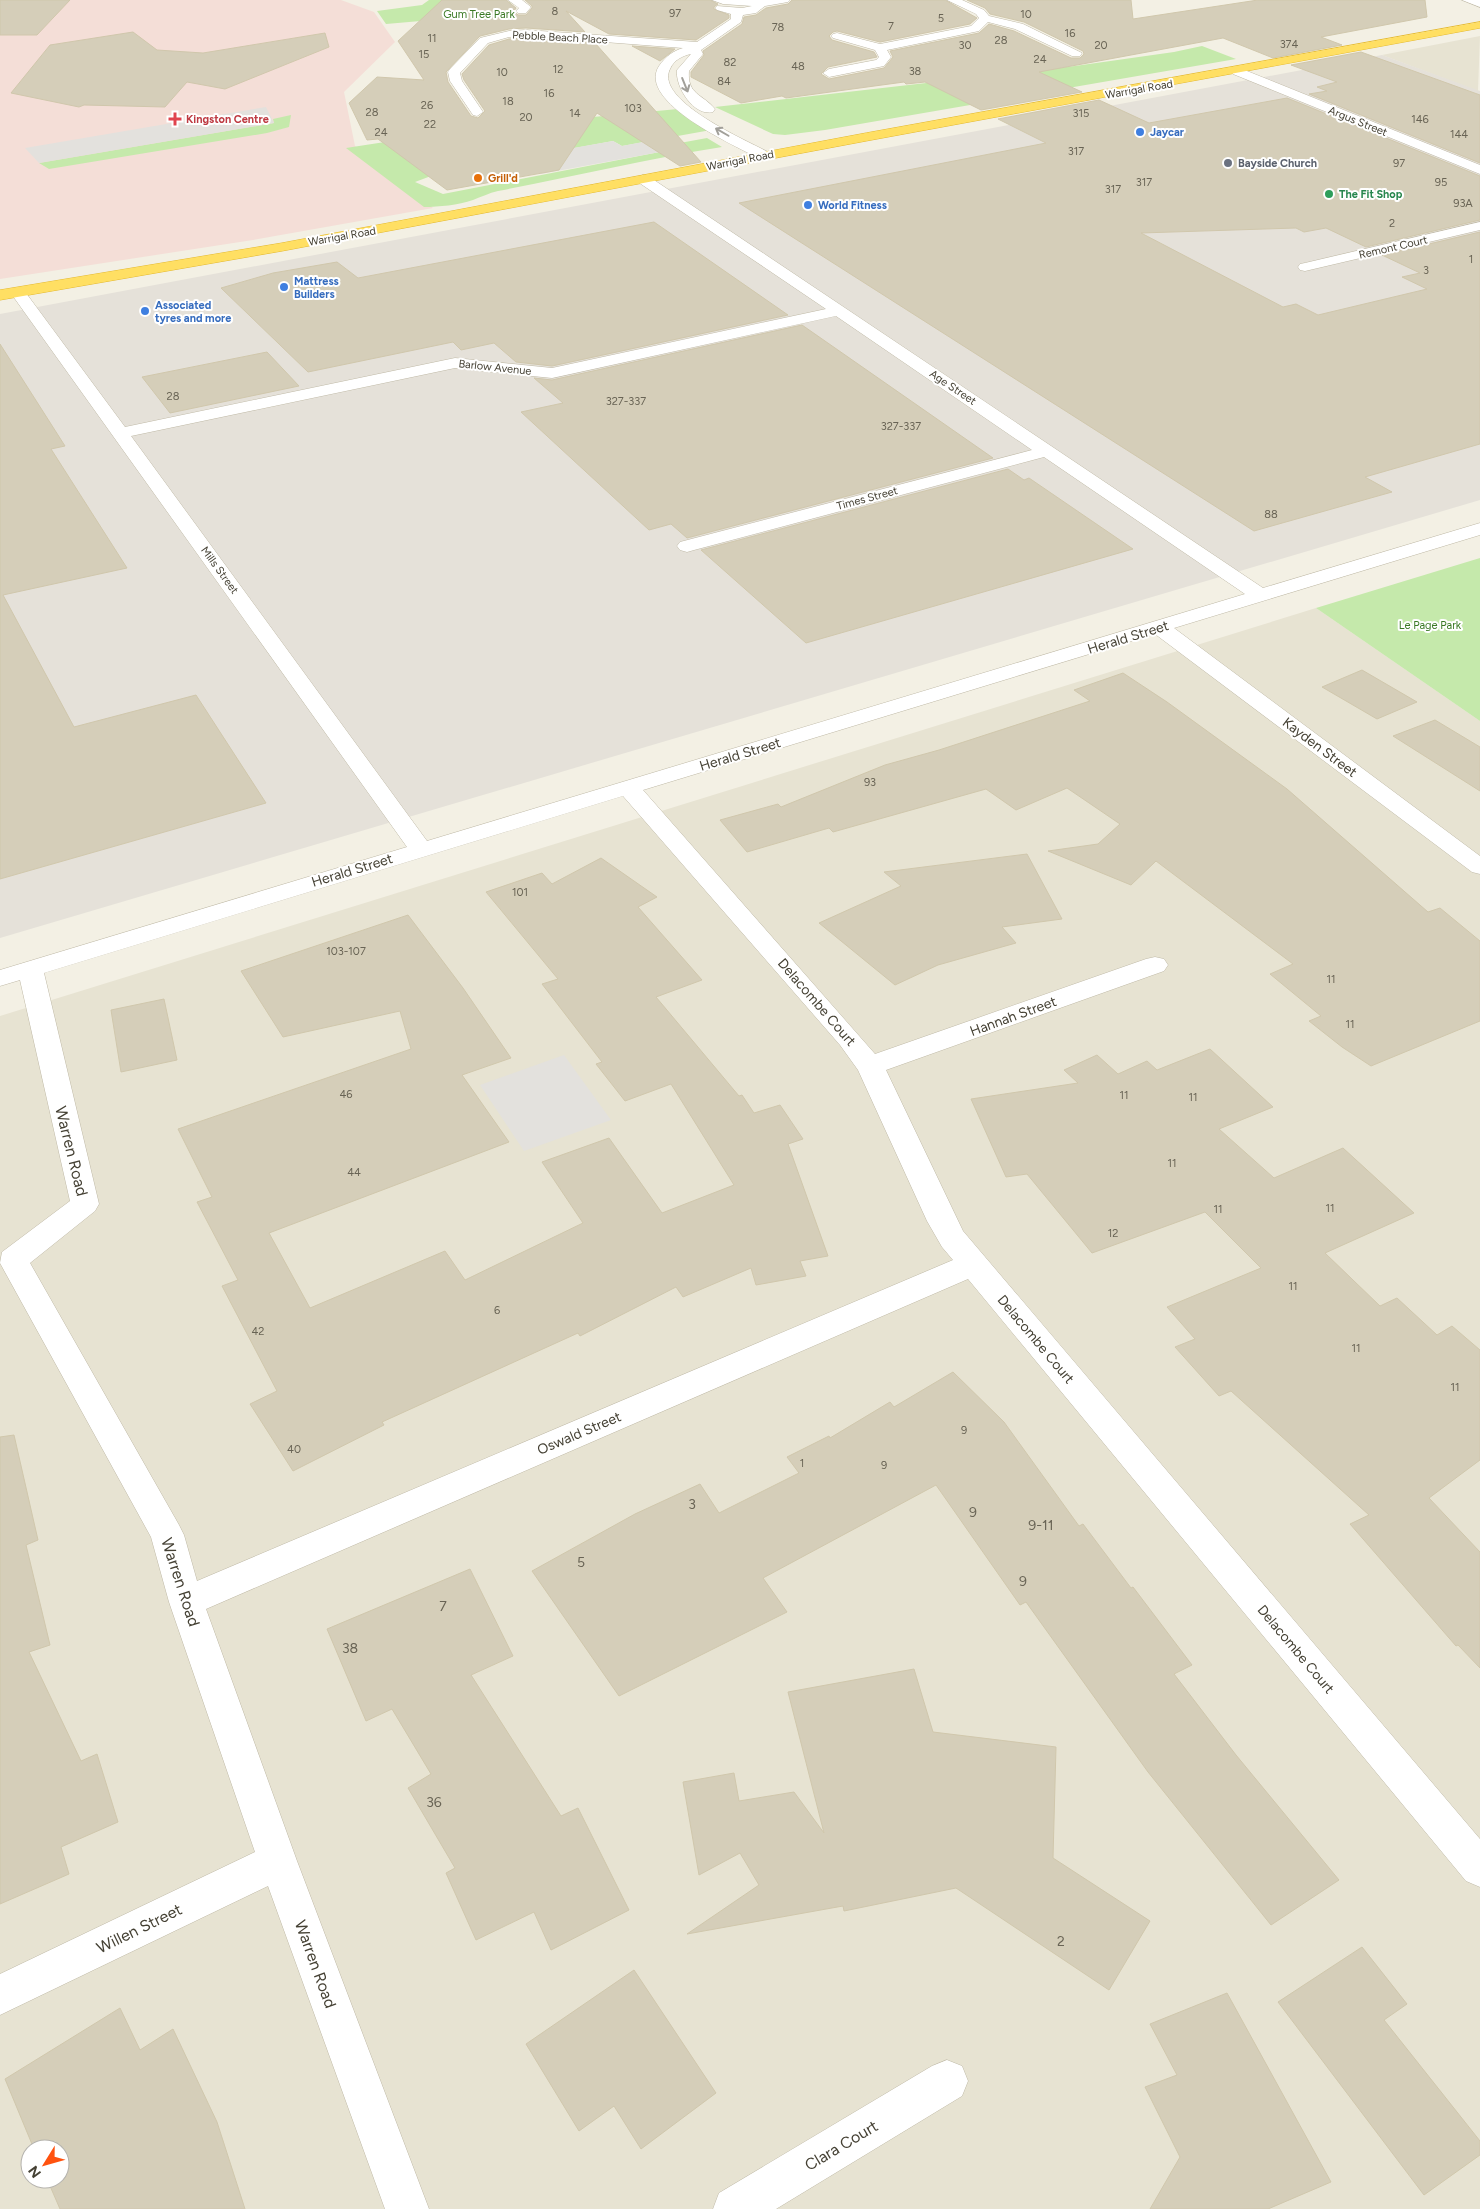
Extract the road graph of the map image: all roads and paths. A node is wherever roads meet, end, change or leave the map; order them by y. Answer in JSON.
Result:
{"nodes":[{"id":1,"x":514,"y":0,"type":"edge"},
{"id":2,"x":784,"y":0,"type":"edge"},
{"id":3,"x":953,"y":0,"type":"edge"},
{"id":4,"x":1468,"y":0,"type":"edge"},
{"id":5,"x":721,"y":1,"type":"edge"},
{"id":6,"x":759,"y":4,"type":"junction"},
{"id":7,"x":1480,"y":4,"type":"edge"},
{"id":8,"x":737,"y":11,"type":"junction"},
{"id":9,"x":522,"y":12,"type":"dead end"},
{"id":10,"x":985,"y":18,"type":"junction"},
{"id":11,"x":1480,"y":26,"type":"edge"},
{"id":12,"x":836,"y":36,"type":"dead end"},
{"id":13,"x":696,"y":48,"type":"junction"},
{"id":14,"x":880,"y":48,"type":"junction"},
{"id":15,"x":1076,"y":53,"type":"dead end"},
{"id":16,"x":1237,"y":71,"type":"junction"},
{"id":17,"x":829,"y":73,"type":"dead end"},
{"id":18,"x":477,"y":112,"type":"dead end"},
{"id":19,"x":723,"y":117,"type":"dead end"},
{"id":20,"x":768,"y":140,"type":"dead end"},
{"id":21,"x":790,"y":151,"type":"junction"},
{"id":22,"x":765,"y":156,"type":"junction"},
{"id":23,"x":1480,"y":170,"type":"edge"},
{"id":24,"x":643,"y":179,"type":"junction"},
{"id":25,"x":1480,"y":226,"type":"edge"},
{"id":26,"x":1306,"y":267,"type":"dead end"},
{"id":27,"x":9,"y":294,"type":"edge"},
{"id":28,"x":840,"y":311,"type":"junction"},
{"id":29,"x":121,"y":433,"type":"junction"},
{"id":30,"x":1047,"y":451,"type":"junction"},
{"id":31,"x":1480,"y":529,"type":"edge"},
{"id":32,"x":687,"y":546,"type":"dead end"},
{"id":33,"x":1261,"y":596,"type":"junction"},
{"id":34,"x":1159,"y":627,"type":"junction"},
{"id":35,"x":628,"y":788,"type":"junction"},
{"id":36,"x":421,"y":849,"type":"junction"},
{"id":37,"x":1480,"y":867,"type":"edge"},
{"id":38,"x":1155,"y":965,"type":"dead end"},
{"id":39,"x":15,"y":973,"type":"edge"},
{"id":40,"x":870,"y":1066,"type":"junction"},
{"id":41,"x":973,"y":1264,"type":"junction"},
{"id":42,"x":186,"y":1602,"type":"junction"},
{"id":43,"x":278,"y":1861,"type":"junction"},
{"id":44,"x":1480,"y":1868,"type":"edge"},
{"id":45,"x":0,"y":1995,"type":"edge"},
{"id":46,"x":947,"y":2081,"type":"dead end"},
{"id":47,"x":407,"y":2209,"type":"edge"},
{"id":48,"x":735,"y":2209,"type":"edge"}],
"edges":[{"from":1,"to":9,"type":"street"},
{"from":2,"to":6,"type":"street"},
{"from":3,"to":10,"type":"street"},
{"from":4,"to":7,"type":"street"},
{"from":5,"to":6,"type":"street"},
{"from":5,"to":8,"type":"street"},
{"from":6,"to":8,"type":"street"},
{"from":8,"to":13,"type":"street"},
{"from":10,"to":14,"type":"street"},
{"from":10,"to":15,"type":"street"},
{"from":11,"to":16,"type":"highway","name":"Warrigal Road"},
{"from":12,"to":14,"type":"street"},
{"from":13,"to":18,"type":"street","name":"Pebble Beach Place"},
{"from":13,"to":19,"type":"street","one_way":true},
{"from":22,"to":13,"type":"street","one_way":true},
{"from":14,"to":17,"type":"street"},
{"from":16,"to":21,"type":"highway","name":"Warrigal Road"},
{"from":16,"to":23,"type":"street","name":"Argus Street"},
{"from":20,"to":21,"type":"street"},
{"from":21,"to":22,"type":"highway","name":"Warrigal Road"},
{"from":22,"to":24,"type":"highway","name":"Warrigal Road"},
{"from":24,"to":27,"type":"highway","name":"Warrigal Road"},
{"from":24,"to":28,"type":"street","name":"Age Street"},
{"from":25,"to":26,"type":"street","name":"Remont Court"},
{"from":27,"to":29,"type":"street","name":"Mills Street"},
{"from":28,"to":29,"type":"street","name":"Barlow Avenue"},
{"from":28,"to":30,"type":"street","name":"Age Street"},
{"from":29,"to":36,"type":"street","name":"Mills Street"},
{"from":30,"to":32,"type":"street","name":"Times Street"},
{"from":30,"to":33,"type":"street","name":"Age Street"},
{"from":31,"to":33,"type":"street","name":"Herald Street"},
{"from":33,"to":34,"type":"street","name":"Herald Street"},
{"from":34,"to":35,"type":"street","name":"Herald Street"},
{"from":34,"to":37,"type":"street","name":"Kayden Street"},
{"from":35,"to":36,"type":"street","name":"Herald Street"},
{"from":35,"to":40,"type":"street","name":"Delacombe Court"},
{"from":36,"to":39,"type":"street","name":"Herald Street"},
{"from":38,"to":40,"type":"street","name":"Hannah Street"},
{"from":39,"to":42,"type":"street","name":"Warren Road"},
{"from":40,"to":41,"type":"street","name":"Delacombe Court"},
{"from":41,"to":42,"type":"street","name":"Oswald Street"},
{"from":41,"to":44,"type":"street","name":"Delacombe Court"},
{"from":42,"to":43,"type":"street","name":"Warren Road"},
{"from":43,"to":45,"type":"street","name":"Willen Street"},
{"from":43,"to":47,"type":"street","name":"Warren Road"},
{"from":46,"to":48,"type":"street","name":"Clara Court"}]}
